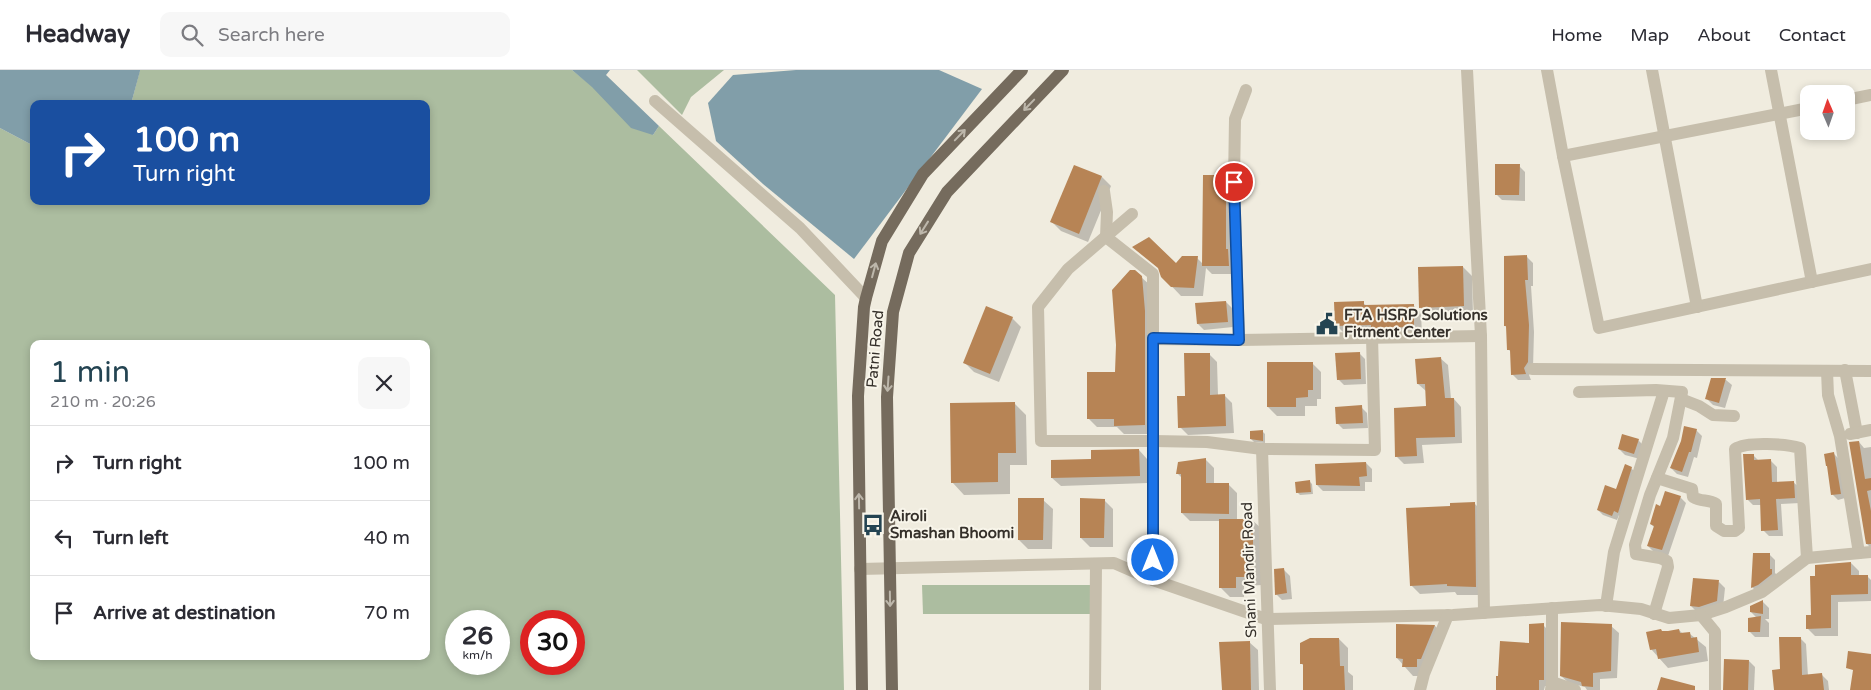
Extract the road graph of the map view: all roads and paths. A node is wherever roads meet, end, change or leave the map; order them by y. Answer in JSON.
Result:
{"nodes":[{"id":1,"x":1022,"y":70,"type":"edge"},
{"id":2,"x":1063,"y":70,"type":"edge"},
{"id":3,"x":1467,"y":70,"type":"edge"},
{"id":4,"x":1547,"y":70,"type":"edge"},
{"id":5,"x":1652,"y":70,"type":"edge"},
{"id":6,"x":1771,"y":70,"type":"edge"},
{"id":7,"x":1246,"y":90,"type":"dead end"},
{"id":8,"x":1871,"y":95,"type":"edge"},
{"id":9,"x":1855,"y":98,"type":"edge"},
{"id":10,"x":655,"y":101,"type":"dead end"},
{"id":11,"x":1800,"y":110,"type":"edge"},
{"id":12,"x":1780,"y":114,"type":"junction"},
{"id":13,"x":1664,"y":137,"type":"junction"},
{"id":14,"x":1562,"y":156,"type":"junction"},
{"id":15,"x":1104,"y":191,"type":"dead end"},
{"id":16,"x":1132,"y":214,"type":"dead end"},
{"id":17,"x":1106,"y":237,"type":"junction"},
{"id":18,"x":1871,"y":269,"type":"edge"},
{"id":19,"x":1812,"y":282,"type":"junction"},
{"id":20,"x":866,"y":298,"type":"junction"},
{"id":21,"x":1697,"y":307,"type":"junction"},
{"id":22,"x":1481,"y":336,"type":"junction"},
{"id":23,"x":1372,"y":337,"type":"junction"},
{"id":24,"x":1153,"y":338,"type":"junction"},
{"id":25,"x":1239,"y":340,"type":"junction"},
{"id":26,"x":1532,"y":369,"type":"dead end"},
{"id":27,"x":1845,"y":370,"type":"junction"},
{"id":28,"x":1827,"y":371,"type":"junction"},
{"id":29,"x":1871,"y":371,"type":"edge"},
{"id":30,"x":1664,"y":390,"type":"junction"},
{"id":31,"x":1579,"y":392,"type":"dead end"},
{"id":32,"x":1681,"y":399,"type":"junction"},
{"id":33,"x":1734,"y":416,"type":"dead end"},
{"id":34,"x":1871,"y":430,"type":"edge"},
{"id":35,"x":1857,"y":433,"type":"junction"},
{"id":36,"x":1840,"y":436,"type":"junction"},
{"id":37,"x":1154,"y":440,"type":"junction"},
{"id":38,"x":1262,"y":449,"type":"junction"},
{"id":39,"x":1657,"y":478,"type":"junction"},
{"id":40,"x":1865,"y":553,"type":"edge"},
{"id":41,"x":1806,"y":558,"type":"junction"},
{"id":42,"x":1096,"y":564,"type":"junction"},
{"id":43,"x":889,"y":568,"type":"junction"},
{"id":44,"x":860,"y":569,"type":"junction"},
{"id":45,"x":1153,"y":580,"type":"junction"},
{"id":46,"x":1606,"y":606,"type":"junction"},
{"id":47,"x":1552,"y":608,"type":"junction"},
{"id":48,"x":1484,"y":613,"type":"junction"},
{"id":49,"x":1654,"y":614,"type":"junction"},
{"id":50,"x":1448,"y":615,"type":"junction"},
{"id":51,"x":1702,"y":615,"type":"junction"},
{"id":52,"x":1266,"y":619,"type":"junction"},
{"id":53,"x":1552,"y":686,"type":"edge"},
{"id":54,"x":862,"y":690,"type":"edge"},
{"id":55,"x":892,"y":690,"type":"edge"},
{"id":56,"x":1096,"y":690,"type":"edge"},
{"id":57,"x":1270,"y":690,"type":"edge"},
{"id":58,"x":1420,"y":690,"type":"edge"},
{"id":59,"x":1576,"y":690,"type":"edge"},
{"id":60,"x":1715,"y":690,"type":"edge"}],
"edges":[{"from":20,"to":1,"type":"main road","name":"Patni Road","one_way":true},
{"from":2,"to":43,"type":"main road","name":"Patni Road","one_way":true},
{"from":3,"to":22,"type":"street"},
{"from":4,"to":14,"type":"street"},
{"from":5,"to":13,"type":"street"},
{"from":6,"to":12,"type":"street"},
{"from":7,"to":25,"type":"street"},
{"from":8,"to":9,"type":"street"},
{"from":10,"to":20,"type":"street"},
{"from":11,"to":12,"type":"street"},
{"from":12,"to":13,"type":"street"},
{"from":12,"to":19,"type":"street"},
{"from":13,"to":14,"type":"street"},
{"from":13,"to":21,"type":"street"},
{"from":14,"to":21,"type":"street"},
{"from":15,"to":17,"type":"street"},
{"from":16,"to":17,"type":"street"},
{"from":17,"to":24,"type":"street"},
{"from":17,"to":37,"type":"street"},
{"from":18,"to":19,"type":"street"},
{"from":19,"to":21,"type":"street"},
{"from":44,"to":20,"type":"main road","name":"Patni Road","one_way":true},
{"from":22,"to":23,"type":"street"},
{"from":22,"to":48,"type":"street"},
{"from":23,"to":25,"type":"street"},
{"from":23,"to":38,"type":"street"},
{"from":24,"to":25,"type":"street"},
{"from":24,"to":37,"type":"street"},
{"from":26,"to":28,"type":"street"},
{"from":27,"to":28,"type":"street"},
{"from":27,"to":29,"type":"street"},
{"from":27,"to":35,"type":"street"},
{"from":28,"to":36,"type":"street"},
{"from":30,"to":31,"type":"street"},
{"from":30,"to":32,"type":"street"},
{"from":30,"to":46,"type":"street"},
{"from":32,"to":33,"type":"street"},
{"from":32,"to":39,"type":"street"},
{"from":34,"to":35,"type":"street"},
{"from":35,"to":36,"type":"street"},
{"from":36,"to":40,"type":"street"},
{"from":37,"to":38,"type":"street"},
{"from":37,"to":45,"type":"street"},
{"from":38,"to":52,"type":"street","name":"Shani Mandir Road"},
{"from":39,"to":41,"type":"street"},
{"from":39,"to":49,"type":"street"},
{"from":40,"to":41,"type":"street"},
{"from":41,"to":51,"type":"street"},
{"from":42,"to":43,"type":"street"},
{"from":42,"to":45,"type":"street"},
{"from":42,"to":56,"type":"street"},
{"from":43,"to":44,"type":"street"},
{"from":43,"to":55,"type":"main road","name":"Patni Road","one_way":true},
{"from":44,"to":54,"type":"main road","name":"Patni Road"},
{"from":45,"to":52,"type":"street"},
{"from":46,"to":47,"type":"street"},
{"from":46,"to":49,"type":"street"},
{"from":47,"to":48,"type":"street"},
{"from":47,"to":53,"type":"street"},
{"from":48,"to":50,"type":"street"},
{"from":49,"to":51,"type":"street"},
{"from":50,"to":52,"type":"street"},
{"from":50,"to":58,"type":"street"},
{"from":51,"to":60,"type":"street"},
{"from":52,"to":57,"type":"street","name":"Shani Mandir Road"},
{"from":53,"to":59,"type":"street"}]}
